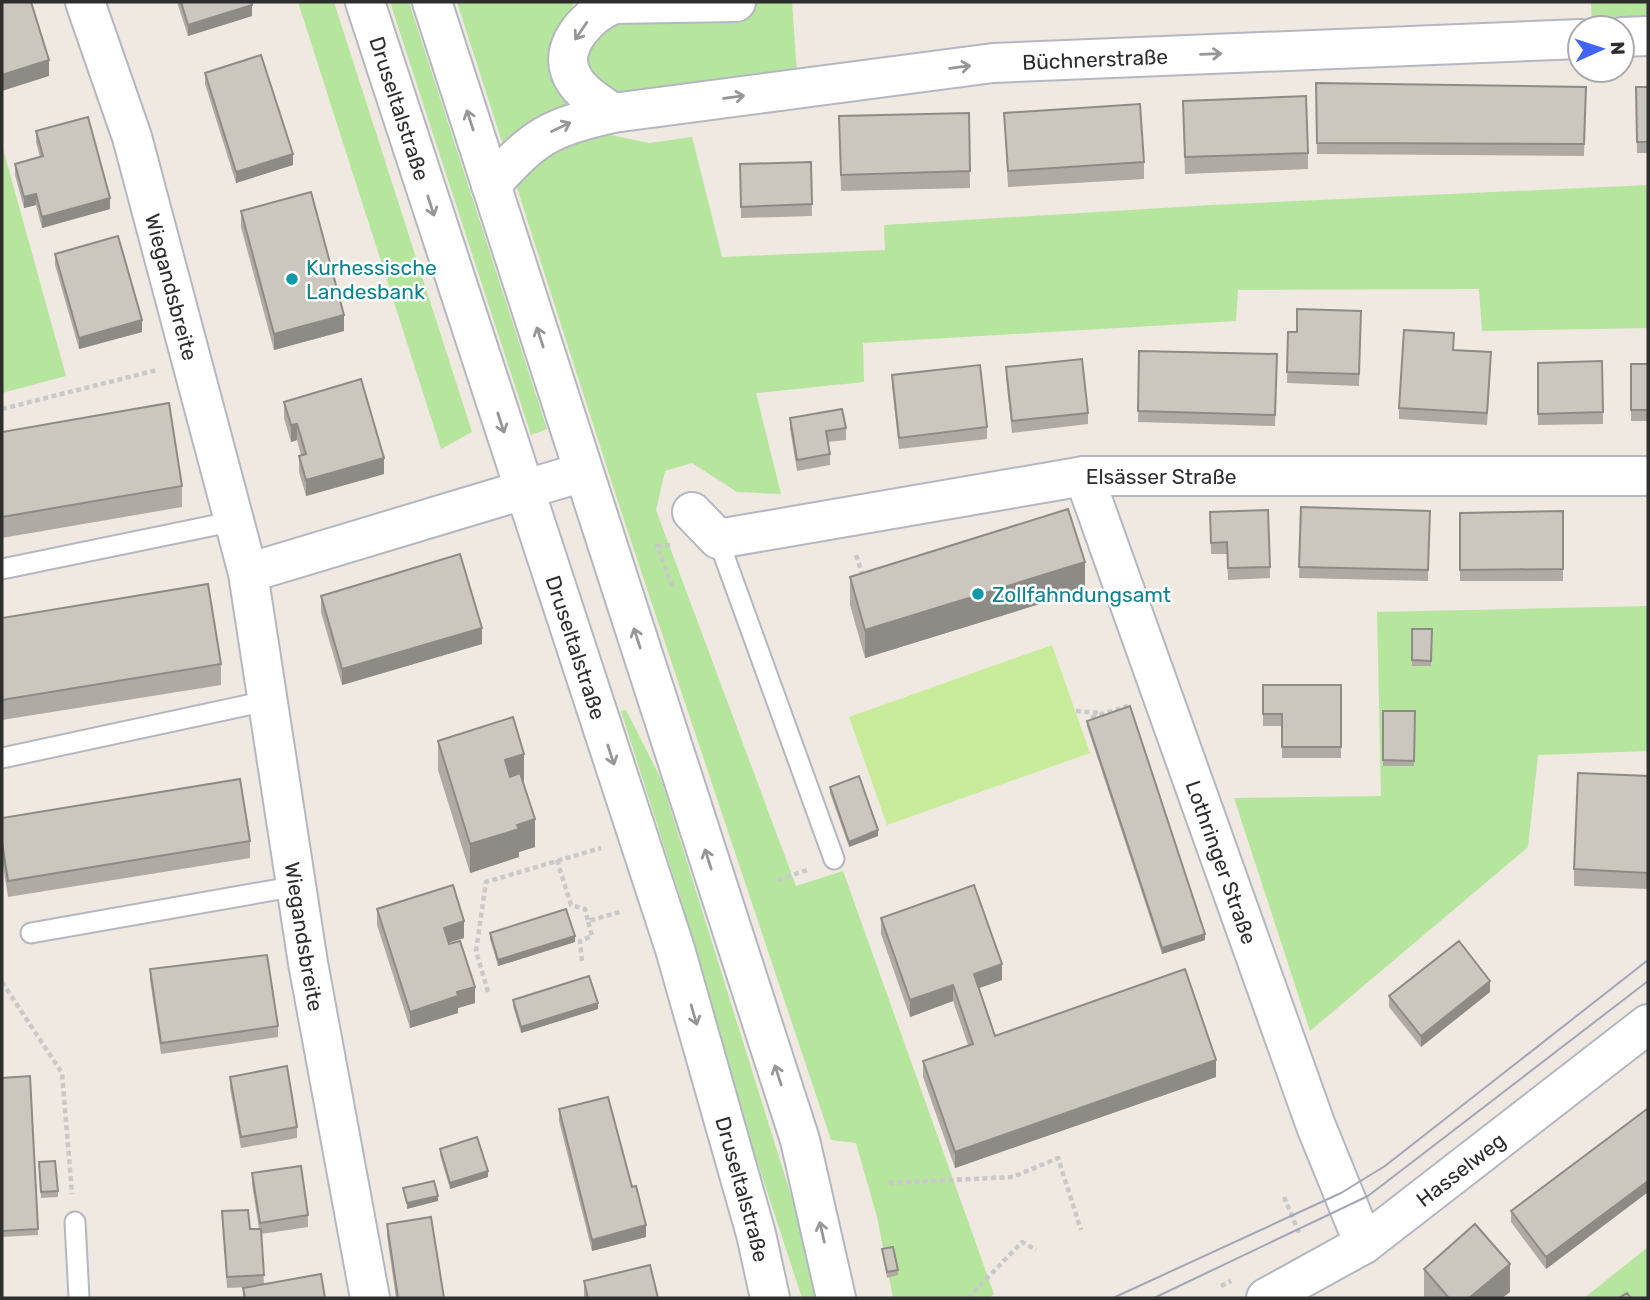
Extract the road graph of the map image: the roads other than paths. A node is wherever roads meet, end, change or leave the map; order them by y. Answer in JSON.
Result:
{"nodes":[{"id":1,"x":85,"y":2,"type":"edge"},
{"id":2,"x":365,"y":2,"type":"edge"},
{"id":3,"x":432,"y":2,"type":"edge"},
{"id":4,"x":736,"y":2,"type":"edge"},
{"id":5,"x":1566,"y":40,"type":"edge"},
{"id":6,"x":612,"y":113,"type":"junction"},
{"id":7,"x":491,"y":185,"type":"junction"},
{"id":8,"x":583,"y":472,"type":"junction"},
{"id":9,"x":1084,"y":476,"type":"junction"},
{"id":10,"x":1648,"y":476,"type":"edge"},
{"id":11,"x":523,"y":489,"type":"junction"},
{"id":12,"x":692,"y":512,"type":"dead end"},
{"id":13,"x":235,"y":521,"type":"junction"},
{"id":14,"x":718,"y":539,"type":"junction"},
{"id":15,"x":2,"y":569,"type":"edge"},
{"id":16,"x":248,"y":573,"type":"junction"},
{"id":17,"x":266,"y":701,"type":"junction"},
{"id":18,"x":2,"y":758,"type":"edge"},
{"id":19,"x":835,"y":859,"type":"dead end"},
{"id":20,"x":297,"y":886,"type":"junction"},
{"id":21,"x":31,"y":933,"type":"dead end"},
{"id":22,"x":1648,"y":1024,"type":"edge"},
{"id":23,"x":75,"y":1222,"type":"road end"},
{"id":24,"x":1364,"y":1244,"type":"junction"},
{"id":25,"x":79,"y":1298,"type":"edge"},
{"id":26,"x":370,"y":1298,"type":"edge"},
{"id":27,"x":770,"y":1298,"type":"edge"},
{"id":28,"x":836,"y":1298,"type":"edge"},
{"id":29,"x":1266,"y":1298,"type":"edge"}],
"edges":[{"from":1,"to":13,"type":"street","name":"Wiegandsbreite"},
{"from":2,"to":11,"type":"street","name":"Druseltalstraße","one_way":true},
{"from":7,"to":3,"type":"street","one_way":true},
{"from":4,"to":6,"type":"street","one_way":true},
{"from":6,"to":5,"type":"street","name":"Büchnerstraße","one_way":true},
{"from":7,"to":6,"type":"street","name":"Büchnerstraße","one_way":true},
{"from":8,"to":7,"type":"street","one_way":true},
{"from":8,"to":11,"type":"street"},
{"from":28,"to":8,"type":"street","one_way":true},
{"from":9,"to":10,"type":"street","name":"Elsässer Straße"},
{"from":9,"to":14,"type":"street","name":"Elsässer Straße"},
{"from":9,"to":24,"type":"street","name":"Lothringer Straße"},
{"from":11,"to":16,"type":"street"},
{"from":11,"to":27,"type":"street","name":"Druseltalstraße","one_way":true},
{"from":12,"to":14,"type":"street"},
{"from":13,"to":15,"type":"lane"},
{"from":13,"to":16,"type":"street","name":"Wiegandsbreite"},
{"from":14,"to":19,"type":"lane"},
{"from":16,"to":17,"type":"street","name":"Wiegandsbreite"},
{"from":17,"to":18,"type":"lane"},
{"from":17,"to":20,"type":"street","name":"Wiegandsbreite"},
{"from":20,"to":21,"type":"lane"},
{"from":20,"to":26,"type":"street","name":"Wiegandsbreite"},
{"from":22,"to":24,"type":"street","name":"Hasselweg"},
{"from":23,"to":25,"type":"lane"},
{"from":24,"to":29,"type":"street","name":"Hasselweg"}]}
